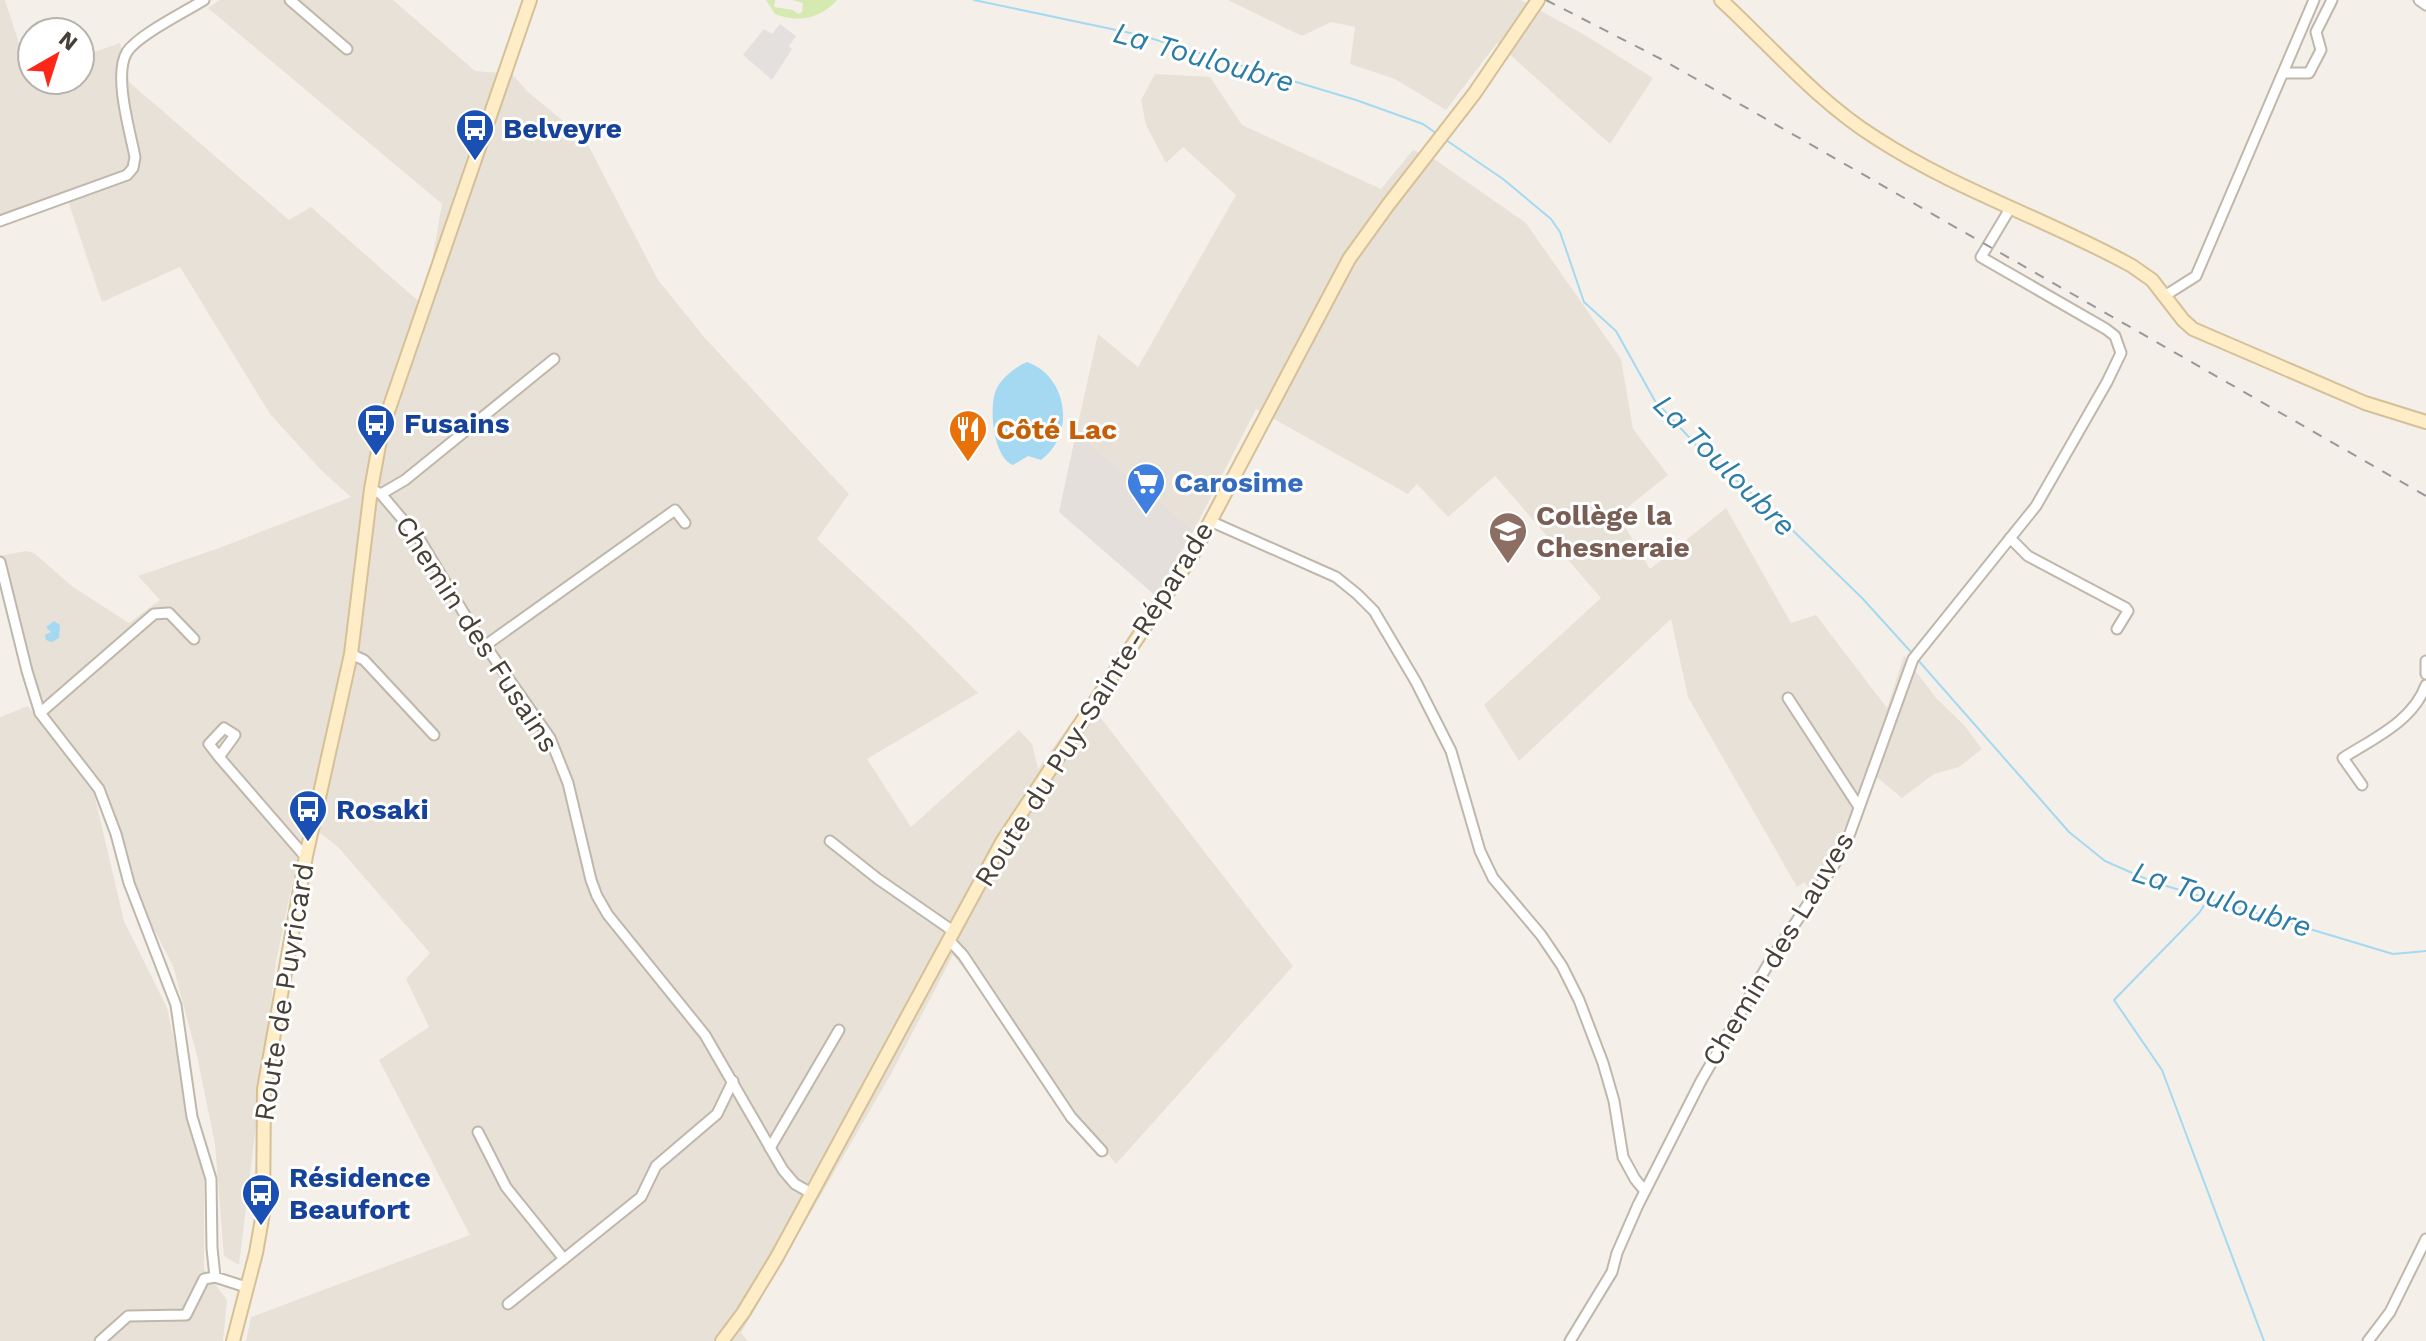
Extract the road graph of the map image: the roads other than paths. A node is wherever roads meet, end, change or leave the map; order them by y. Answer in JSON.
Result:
{"nodes":[{"id":1,"x":204,"y":0,"type":"edge"},
{"id":2,"x":290,"y":0,"type":"edge"},
{"id":3,"x":530,"y":0,"type":"edge"},
{"id":4,"x":1538,"y":0,"type":"edge"},
{"id":5,"x":2314,"y":0,"type":"edge"},
{"id":6,"x":2332,"y":0,"type":"edge"},
{"id":7,"x":2419,"y":0,"type":"edge"},
{"id":8,"x":1724,"y":2,"type":"edge"},
{"id":9,"x":2426,"y":5,"type":"edge"},
{"id":10,"x":347,"y":49,"type":"dead end"},
{"id":11,"x":2284,"y":73,"type":"junction"},
{"id":12,"x":2011,"y":207,"type":"junction"},
{"id":13,"x":0,"y":221,"type":"edge"},
{"id":14,"x":2166,"y":295,"type":"junction"},
{"id":15,"x":554,"y":359,"type":"dead end"},
{"id":16,"x":2426,"y":422,"type":"edge"},
{"id":17,"x":376,"y":492,"type":"junction"},
{"id":18,"x":1210,"y":521,"type":"junction"},
{"id":19,"x":685,"y":523,"type":"dead end"},
{"id":20,"x":2010,"y":538,"type":"junction"},
{"id":21,"x":0,"y":562,"type":"edge"},
{"id":22,"x":2117,"y":629,"type":"dead end"},
{"id":23,"x":194,"y":639,"type":"dead end"},
{"id":24,"x":486,"y":645,"type":"junction"},
{"id":25,"x":351,"y":654,"type":"junction"},
{"id":26,"x":2426,"y":661,"type":"edge"},
{"id":27,"x":2426,"y":674,"type":"edge"},
{"id":28,"x":2426,"y":685,"type":"edge"},
{"id":29,"x":1788,"y":698,"type":"dead end"},
{"id":30,"x":40,"y":713,"type":"junction"},
{"id":31,"x":434,"y":735,"type":"dead end"},
{"id":32,"x":219,"y":757,"type":"dead end"},
{"id":33,"x":2362,"y":785,"type":"dead end"},
{"id":34,"x":1859,"y":807,"type":"junction"},
{"id":35,"x":830,"y":841,"type":"dead end"},
{"id":36,"x":306,"y":856,"type":"junction"},
{"id":37,"x":951,"y":935,"type":"junction"},
{"id":38,"x":839,"y":1030,"type":"dead end"},
{"id":39,"x":733,"y":1081,"type":"junction"},
{"id":40,"x":478,"y":1132,"type":"dead end"},
{"id":41,"x":770,"y":1148,"type":"junction"},
{"id":42,"x":1102,"y":1151,"type":"dead end"},
{"id":43,"x":1645,"y":1191,"type":"junction"},
{"id":44,"x":811,"y":1193,"type":"junction"},
{"id":45,"x":2426,"y":1239,"type":"edge"},
{"id":46,"x":564,"y":1259,"type":"junction"},
{"id":47,"x":215,"y":1277,"type":"junction"},
{"id":48,"x":246,"y":1287,"type":"junction"},
{"id":49,"x":508,"y":1304,"type":"dead end"},
{"id":50,"x":100,"y":1341,"type":"edge"},
{"id":51,"x":233,"y":1341,"type":"edge"},
{"id":52,"x":722,"y":1341,"type":"edge"},
{"id":53,"x":1570,"y":1341,"type":"edge"},
{"id":54,"x":2368,"y":1341,"type":"edge"}],
"edges":[{"from":1,"to":13,"type":"street"},
{"from":2,"to":10,"type":"street"},
{"from":3,"to":17,"type":"main road","name":"Route de Puyricard"},
{"from":4,"to":18,"type":"main road","name":"Route du Puy-Sainte-Réparade"},
{"from":5,"to":11,"type":"street"},
{"from":6,"to":11,"type":"street"},
{"from":7,"to":9,"type":"street"},
{"from":8,"to":12,"type":"main road"},
{"from":11,"to":14,"type":"street"},
{"from":12,"to":14,"type":"main road"},
{"from":12,"to":20,"type":"street","name":"Chemin des Lauves"},
{"from":14,"to":16,"type":"main road"},
{"from":15,"to":17,"type":"street"},
{"from":17,"to":24,"type":"street","name":"Chemin des Fusains"},
{"from":17,"to":25,"type":"main road","name":"Route de Puyricard"},
{"from":18,"to":37,"type":"main road","name":"Route du Puy-Sainte-Réparade"},
{"from":18,"to":43,"type":"street"},
{"from":19,"to":24,"type":"street"},
{"from":20,"to":22,"type":"street"},
{"from":20,"to":34,"type":"street","name":"Chemin des Lauves"},
{"from":21,"to":30,"type":"street"},
{"from":23,"to":30,"type":"street"},
{"from":24,"to":39,"type":"street","name":"Chemin des Fusains"},
{"from":25,"to":31,"type":"street"},
{"from":25,"to":36,"type":"main road","name":"Route de Puyricard"},
{"from":26,"to":27,"type":"street"},
{"from":28,"to":33,"type":"street"},
{"from":29,"to":34,"type":"street"},
{"from":30,"to":47,"type":"street"},
{"from":32,"to":36,"type":"street"},
{"from":34,"to":43,"type":"street","name":"Chemin des Lauves"},
{"from":35,"to":37,"type":"street"},
{"from":36,"to":48,"type":"main road","name":"Route de Puyricard"},
{"from":37,"to":42,"type":"street"},
{"from":37,"to":44,"type":"main road","name":"Route du Puy-Sainte-Réparade"},
{"from":38,"to":41,"type":"street"},
{"from":39,"to":41,"type":"street","name":"Chemin des Fusains"},
{"from":39,"to":46,"type":"street"},
{"from":40,"to":46,"type":"street"},
{"from":41,"to":44,"type":"street","name":"Chemin des Fusains"},
{"from":43,"to":53,"type":"street","name":"Chemin des Lauves"},
{"from":44,"to":52,"type":"main road","name":"Route du Puy-Sainte-Réparade"},
{"from":45,"to":54,"type":"street"},
{"from":46,"to":49,"type":"street"},
{"from":47,"to":48,"type":"street"},
{"from":47,"to":50,"type":"street"},
{"from":48,"to":51,"type":"main road","name":"Route de Puyricard"}]}
